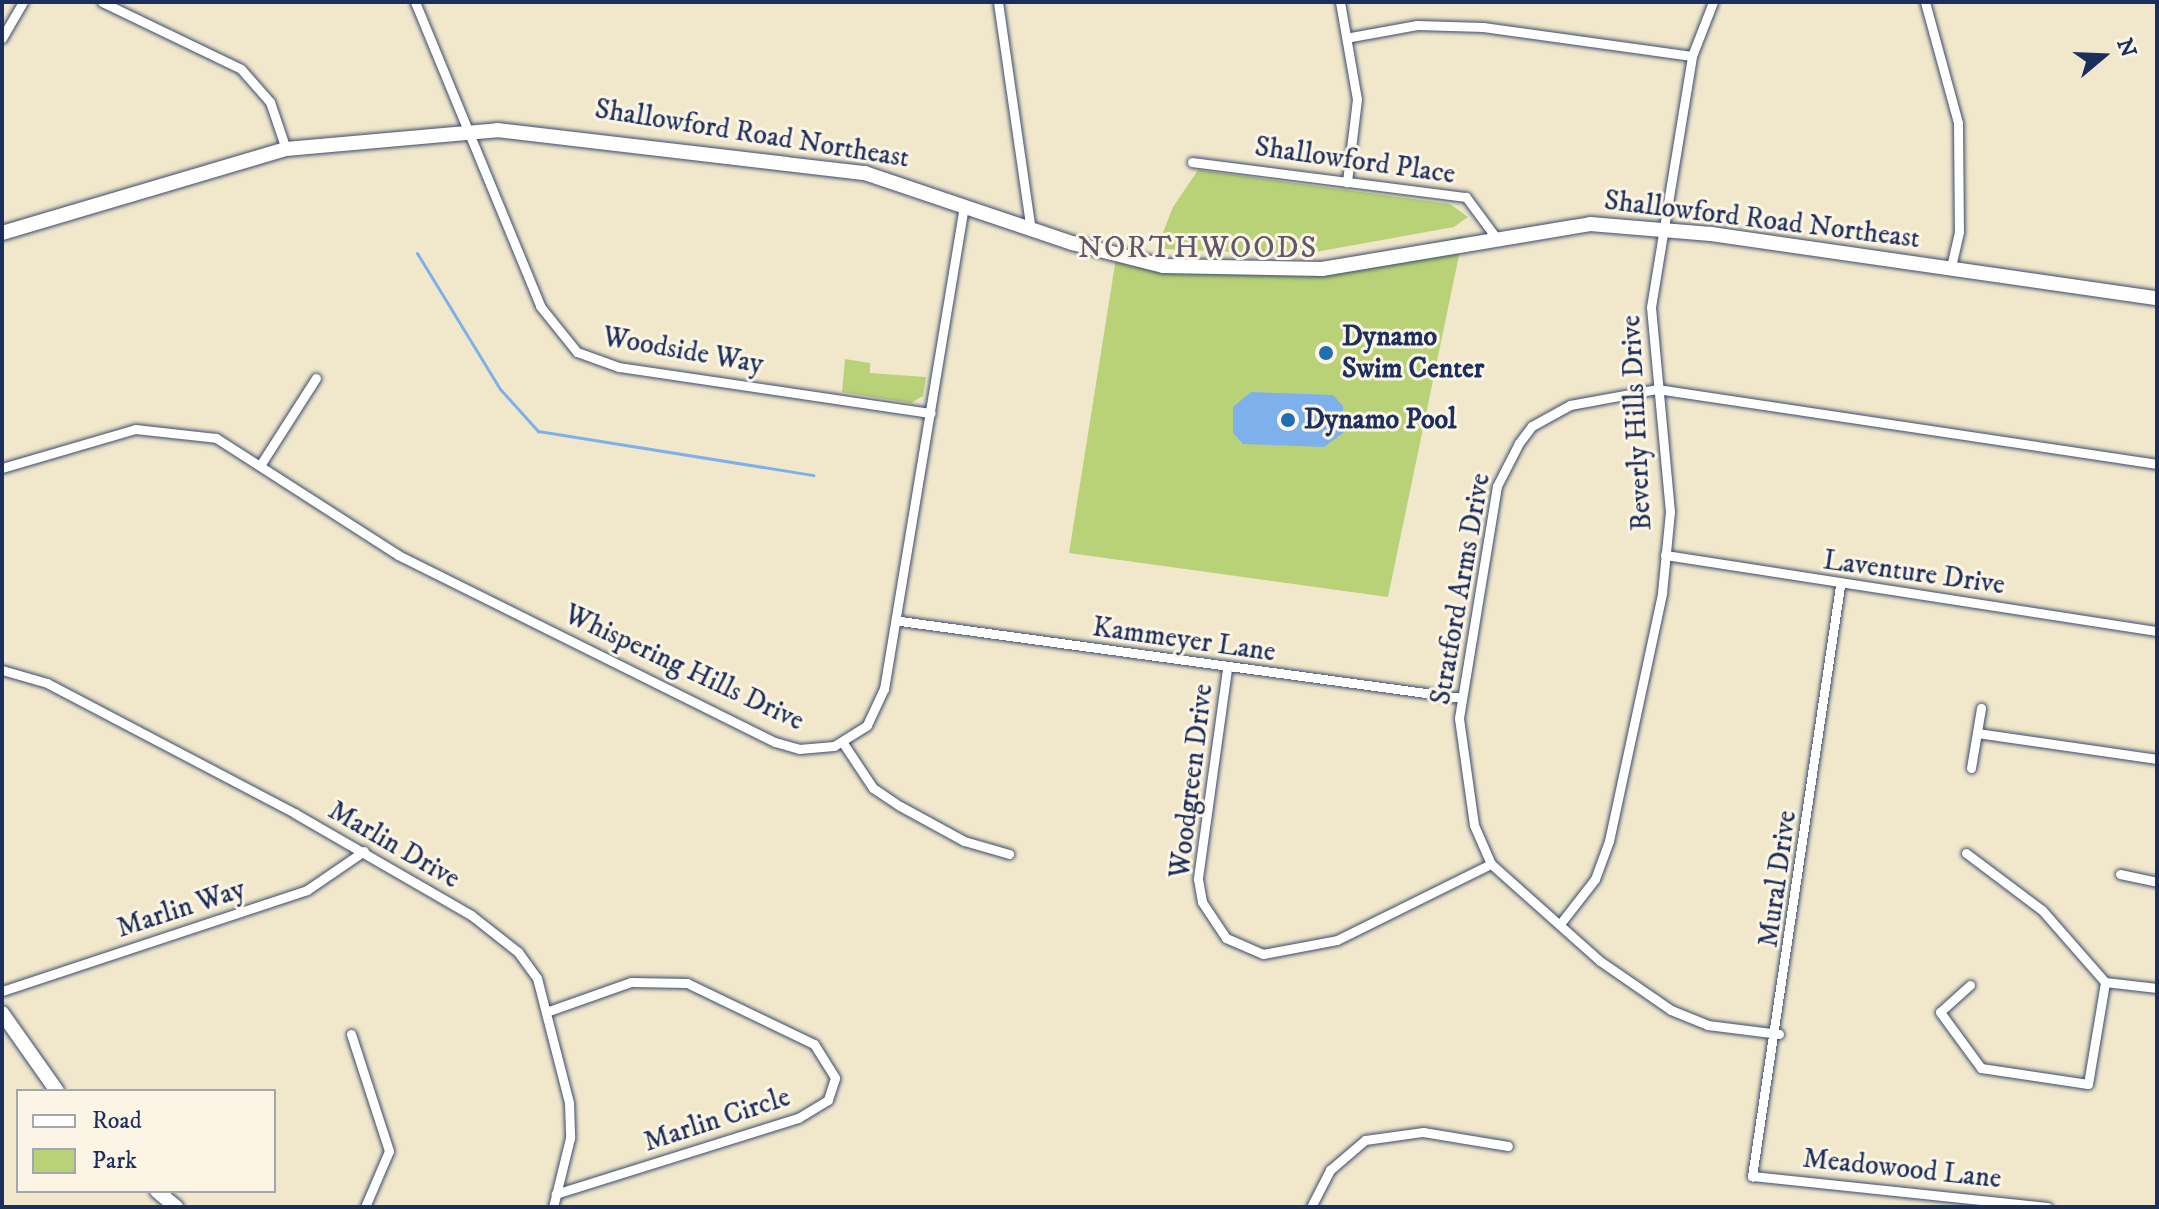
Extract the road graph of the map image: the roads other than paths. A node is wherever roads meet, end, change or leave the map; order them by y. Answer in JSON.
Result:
{"nodes":[{"id":1,"x":23,"y":2,"type":"edge"},
{"id":2,"x":102,"y":2,"type":"edge"},
{"id":3,"x":415,"y":2,"type":"edge"},
{"id":4,"x":998,"y":2,"type":"edge"},
{"id":5,"x":1340,"y":2,"type":"edge"},
{"id":6,"x":1713,"y":2,"type":"edge"},
{"id":7,"x":1925,"y":2,"type":"edge"},
{"id":8,"x":127,"y":6,"type":"edge"},
{"id":9,"x":1351,"y":37,"type":"junction"},
{"id":10,"x":2,"y":38,"type":"edge"},
{"id":11,"x":1692,"y":56,"type":"junction"},
{"id":12,"x":471,"y":131,"type":"junction"},
{"id":13,"x":286,"y":149,"type":"junction"},
{"id":14,"x":1192,"y":162,"type":"dead end"},
{"id":15,"x":1347,"y":182,"type":"junction"},
{"id":16,"x":964,"y":205,"type":"junction"},
{"id":17,"x":1658,"y":227,"type":"junction"},
{"id":18,"x":1031,"y":230,"type":"junction"},
{"id":19,"x":2,"y":233,"type":"edge"},
{"id":20,"x":1494,"y":235,"type":"junction"},
{"id":21,"x":1950,"y":270,"type":"junction"},
{"id":22,"x":2157,"y":298,"type":"edge"},
{"id":23,"x":316,"y":378,"type":"dead end"},
{"id":24,"x":1657,"y":389,"type":"junction"},
{"id":25,"x":931,"y":413,"type":"junction"},
{"id":26,"x":261,"y":464,"type":"junction"},
{"id":27,"x":2157,"y":464,"type":"edge"},
{"id":28,"x":2,"y":468,"type":"edge"},
{"id":29,"x":1665,"y":555,"type":"junction"},
{"id":30,"x":1840,"y":586,"type":"junction"},
{"id":31,"x":900,"y":621,"type":"junction"},
{"id":32,"x":2157,"y":631,"type":"edge"},
{"id":33,"x":1227,"y":669,"type":"junction"},
{"id":34,"x":2,"y":670,"type":"edge"},
{"id":35,"x":1462,"y":698,"type":"junction"},
{"id":36,"x":1981,"y":708,"type":"dead end"},
{"id":37,"x":1977,"y":733,"type":"junction"},
{"id":38,"x":843,"y":743,"type":"junction"},
{"id":39,"x":2157,"y":759,"type":"edge"},
{"id":40,"x":1971,"y":768,"type":"dead end"},
{"id":41,"x":364,"y":851,"type":"junction"},
{"id":42,"x":1966,"y":853,"type":"dead end"},
{"id":43,"x":1009,"y":854,"type":"dead end"},
{"id":44,"x":1491,"y":864,"type":"junction"},
{"id":45,"x":2120,"y":874,"type":"dead end"},
{"id":46,"x":2157,"y":882,"type":"edge"},
{"id":47,"x":1560,"y":924,"type":"junction"},
{"id":48,"x":2105,"y":982,"type":"junction"},
{"id":49,"x":1970,"y":985,"type":"dead end"},
{"id":50,"x":2157,"y":988,"type":"edge"},
{"id":51,"x":2,"y":991,"type":"edge"},
{"id":52,"x":546,"y":1012,"type":"junction"},
{"id":53,"x":2,"y":1013,"type":"edge"},
{"id":54,"x":351,"y":1034,"type":"dead end"},
{"id":55,"x":1779,"y":1034,"type":"junction"},
{"id":56,"x":56,"y":1089,"type":"edge"},
{"id":57,"x":1508,"y":1146,"type":"dead end"},
{"id":58,"x":1752,"y":1176,"type":"joint"},
{"id":59,"x":159,"y":1193,"type":"edge"},
{"id":60,"x":556,"y":1194,"type":"junction"},
{"id":61,"x":176,"y":1207,"type":"edge"},
{"id":62,"x":365,"y":1207,"type":"edge"},
{"id":63,"x":553,"y":1207,"type":"edge"},
{"id":64,"x":1311,"y":1207,"type":"edge"},
{"id":65,"x":2047,"y":1207,"type":"edge"}],
"edges":[{"from":1,"to":10,"type":"street"},
{"from":2,"to":8,"type":"street"},
{"from":3,"to":12,"type":"street","name":"Woodside Way"},
{"from":4,"to":18,"type":"street"},
{"from":5,"to":9,"type":"street"},
{"from":6,"to":11,"type":"street","name":"Beverly Hills Drive"},
{"from":7,"to":21,"type":"street"},
{"from":8,"to":13,"type":"street"},
{"from":9,"to":11,"type":"street"},
{"from":9,"to":15,"type":"street"},
{"from":11,"to":17,"type":"street","name":"Beverly Hills Drive"},
{"from":12,"to":13,"type":"street","name":"Shallowford Road Northeast"},
{"from":12,"to":16,"type":"street","name":"Shallowford Road Northeast"},
{"from":12,"to":25,"type":"street","name":"Woodside Way"},
{"from":13,"to":19,"type":"street","name":"Shallowford Road Northeast"},
{"from":14,"to":15,"type":"street","name":"Shallowford Place"},
{"from":15,"to":20,"type":"street","name":"Shallowford Place"},
{"from":16,"to":18,"type":"street","name":"Shallowford Road Northeast"},
{"from":16,"to":25,"type":"street"},
{"from":17,"to":20,"type":"street","name":"Shallowford Road Northeast"},
{"from":17,"to":21,"type":"street","name":"Shallowford Road Northeast"},
{"from":17,"to":24,"type":"street","name":"Beverly Hills Drive"},
{"from":18,"to":20,"type":"street","name":"Shallowford Road Northeast"},
{"from":21,"to":22,"type":"street","name":"Shallowford Road Northeast"},
{"from":23,"to":26,"type":"street"},
{"from":24,"to":27,"type":"street","name":"Stratford Arms Drive"},
{"from":24,"to":29,"type":"street","name":"Beverly Hills Drive"},
{"from":24,"to":35,"type":"street","name":"Stratford Arms Drive"},
{"from":25,"to":31,"type":"street"},
{"from":26,"to":28,"type":"street","name":"Whispering Hills Drive"},
{"from":26,"to":38,"type":"street","name":"Whispering Hills Drive"},
{"from":29,"to":30,"type":"street","name":"Laventure Drive"},
{"from":29,"to":47,"type":"street","name":"Beverly Hills Drive"},
{"from":30,"to":32,"type":"street","name":"Laventure Drive"},
{"from":30,"to":55,"type":"street","name":"Mural Drive"},
{"from":31,"to":33,"type":"street","name":"Kammeyer Lane"},
{"from":31,"to":38,"type":"street"},
{"from":33,"to":35,"type":"street","name":"Kammeyer Lane"},
{"from":33,"to":44,"type":"street","name":"Woodgreen Drive"},
{"from":34,"to":41,"type":"street","name":"Marlin Drive"},
{"from":35,"to":44,"type":"street","name":"Stratford Arms Drive"},
{"from":36,"to":37,"type":"street"},
{"from":37,"to":39,"type":"street"},
{"from":37,"to":40,"type":"street"},
{"from":38,"to":43,"type":"street"},
{"from":41,"to":51,"type":"street","name":"Marlin Way"},
{"from":41,"to":52,"type":"street","name":"Marlin Drive"},
{"from":42,"to":48,"type":"street"},
{"from":44,"to":47,"type":"street"},
{"from":45,"to":46,"type":"street"},
{"from":47,"to":55,"type":"street"},
{"from":48,"to":49,"type":"street"},
{"from":48,"to":50,"type":"street"},
{"from":52,"to":60,"type":"street","name":"Marlin Drive"},
{"from":52,"to":60,"type":"street","name":"Marlin Circle"},
{"from":53,"to":56,"type":"street"},
{"from":54,"to":62,"type":"street"},
{"from":55,"to":58,"type":"street","name":"Mural Drive"},
{"from":57,"to":64,"type":"street"},
{"from":58,"to":65,"type":"street","name":"Meadowood Lane"},
{"from":59,"to":61,"type":"street"},
{"from":60,"to":63,"type":"street","name":"Marlin Drive"}]}
